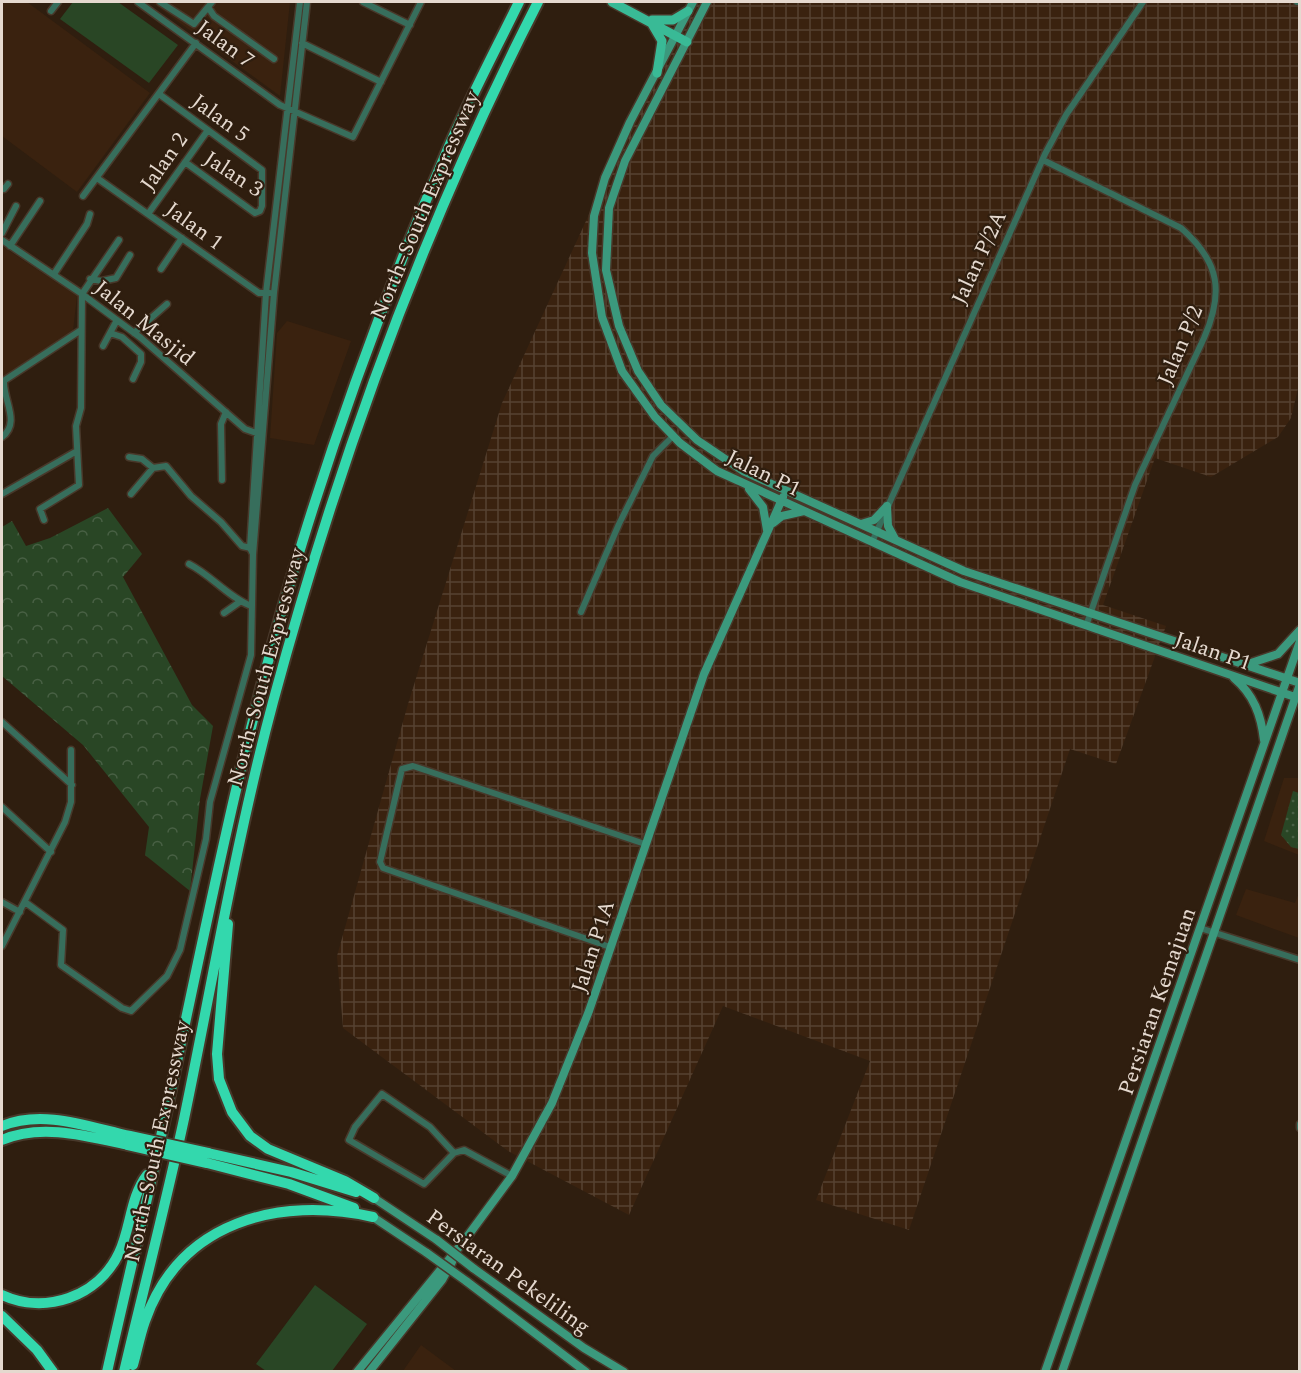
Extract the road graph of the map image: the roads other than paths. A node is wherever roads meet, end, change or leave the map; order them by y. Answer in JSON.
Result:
{"nodes":[{"id":1,"x":58,"y":2,"type":"edge"},
{"id":2,"x":138,"y":2,"type":"edge"},
{"id":3,"x":160,"y":2,"type":"edge"},
{"id":4,"x":300,"y":2,"type":"edge"},
{"id":5,"x":307,"y":2,"type":"edge"},
{"id":6,"x":363,"y":2,"type":"edge"},
{"id":7,"x":421,"y":2,"type":"edge"},
{"id":8,"x":519,"y":2,"type":"edge"},
{"id":9,"x":538,"y":2,"type":"edge"},
{"id":10,"x":612,"y":2,"type":"edge"},
{"id":11,"x":693,"y":2,"type":"edge"},
{"id":12,"x":707,"y":2,"type":"edge"},
{"id":13,"x":1143,"y":2,"type":"edge"},
{"id":14,"x":210,"y":4,"type":"edge"},
{"id":15,"x":51,"y":11,"type":"dead end"},
{"id":16,"x":688,"y":11,"type":"junction"},
{"id":17,"x":647,"y":19,"type":"junction"},
{"id":18,"x":410,"y":25,"type":"junction"},
{"id":19,"x":676,"y":35,"type":"junction"},
{"id":20,"x":687,"y":42,"type":"junction"},
{"id":21,"x":196,"y":43,"type":"junction"},
{"id":22,"x":302,"y":43,"type":"junction"},
{"id":23,"x":274,"y":59,"type":"dead end"},
{"id":24,"x":657,"y":73,"type":"junction"},
{"id":25,"x":381,"y":82,"type":"junction"},
{"id":26,"x":159,"y":94,"type":"junction"},
{"id":27,"x":287,"y":108,"type":"junction"},
{"id":28,"x":295,"y":111,"type":"junction"},
{"id":29,"x":208,"y":130,"type":"junction"},
{"id":30,"x":1043,"y":160,"type":"junction"},
{"id":31,"x":185,"y":162,"type":"junction"},
{"id":32,"x":262,"y":170,"type":"joint"},
{"id":33,"x":97,"y":178,"type":"junction"},
{"id":34,"x":83,"y":196,"type":"dead end"},
{"id":35,"x":40,"y":201,"type":"dead end"},
{"id":36,"x":16,"y":206,"type":"dead end"},
{"id":37,"x":90,"y":214,"type":"dead end"},
{"id":38,"x":148,"y":214,"type":"junction"},
{"id":39,"x":2,"y":233,"type":"edge"},
{"id":40,"x":182,"y":238,"type":"junction"},
{"id":41,"x":2,"y":240,"type":"edge"},
{"id":42,"x":118,"y":240,"type":"dead end"},
{"id":43,"x":10,"y":246,"type":"junction"},
{"id":44,"x":130,"y":255,"type":"dead end"},
{"id":45,"x":161,"y":269,"type":"dead end"},
{"id":46,"x":54,"y":274,"type":"junction"},
{"id":47,"x":90,"y":279,"type":"junction"},
{"id":48,"x":266,"y":293,"type":"junction"},
{"id":49,"x":274,"y":293,"type":"junction"},
{"id":50,"x":82,"y":294,"type":"junction"},
{"id":51,"x":167,"y":304,"type":"dead end"},
{"id":52,"x":117,"y":320,"type":"junction"},
{"id":53,"x":81,"y":330,"type":"junction"},
{"id":54,"x":110,"y":333,"type":"junction"},
{"id":55,"x":134,"y":333,"type":"junction"},
{"id":56,"x":103,"y":346,"type":"dead end"},
{"id":57,"x":133,"y":379,"type":"dead end"},
{"id":58,"x":3,"y":382,"type":"edge"},
{"id":59,"x":226,"y":412,"type":"junction"},
{"id":60,"x":259,"y":434,"type":"junction"},
{"id":61,"x":673,"y":436,"type":"junction"},
{"id":62,"x":2,"y":437,"type":"edge"},
{"id":63,"x":77,"y":451,"type":"junction"},
{"id":64,"x":129,"y":457,"type":"dead end"},
{"id":65,"x":153,"y":468,"type":"junction"},
{"id":66,"x":222,"y":480,"type":"dead end"},
{"id":67,"x":746,"y":486,"type":"junction"},
{"id":68,"x":785,"y":491,"type":"junction"},
{"id":69,"x":2,"y":494,"type":"edge"},
{"id":70,"x":130,"y":494,"type":"dead end"},
{"id":71,"x":781,"y":501,"type":"junction"},
{"id":72,"x":887,"y":506,"type":"junction"},
{"id":73,"x":804,"y":511,"type":"junction"},
{"id":74,"x":44,"y":520,"type":"dead end"},
{"id":75,"x":861,"y":524,"type":"junction"},
{"id":76,"x":767,"y":531,"type":"junction"},
{"id":77,"x":876,"y":531,"type":"junction"},
{"id":78,"x":896,"y":540,"type":"junction"},
{"id":79,"x":872,"y":542,"type":"junction"},
{"id":80,"x":253,"y":551,"type":"junction"},
{"id":81,"x":189,"y":564,"type":"dead end"},
{"id":82,"x":241,"y":601,"type":"junction"},
{"id":83,"x":251,"y":606,"type":"junction"},
{"id":84,"x":581,"y":612,"type":"dead end"},
{"id":85,"x":224,"y":613,"type":"dead end"},
{"id":86,"x":1090,"y":613,"type":"junction"},
{"id":87,"x":1086,"y":626,"type":"junction"},
{"id":88,"x":1299,"y":630,"type":"edge"},
{"id":89,"x":1299,"y":641,"type":"edge"},
{"id":90,"x":1245,"y":665,"type":"junction"},
{"id":91,"x":1230,"y":674,"type":"junction"},
{"id":92,"x":1287,"y":679,"type":"junction"},
{"id":93,"x":1299,"y":684,"type":"edge"},
{"id":94,"x":1282,"y":692,"type":"junction"},
{"id":95,"x":1295,"y":696,"type":"junction"},
{"id":96,"x":2,"y":722,"type":"edge"},
{"id":97,"x":1265,"y":744,"type":"junction"},
{"id":98,"x":71,"y":750,"type":"dead end"},
{"id":99,"x":72,"y":785,"type":"junction"},
{"id":100,"x":3,"y":811,"type":"edge"},
{"id":101,"x":645,"y":844,"type":"junction"},
{"id":102,"x":51,"y":852,"type":"junction"},
{"id":103,"x":232,"y":873,"type":"junction"},
{"id":104,"x":2,"y":902,"type":"edge"},
{"id":105,"x":25,"y":902,"type":"junction"},
{"id":106,"x":20,"y":912,"type":"junction"},
{"id":107,"x":1200,"y":928,"type":"junction"},
{"id":108,"x":1213,"y":931,"type":"junction"},
{"id":109,"x":2,"y":946,"type":"edge"},
{"id":110,"x":610,"y":947,"type":"junction"},
{"id":111,"x":1299,"y":960,"type":"edge"},
{"id":112,"x":2,"y":1126,"type":"edge"},
{"id":113,"x":2,"y":1140,"type":"edge"},
{"id":114,"x":129,"y":1141,"type":"junction"},
{"id":115,"x":454,"y":1153,"type":"junction"},
{"id":116,"x":207,"y":1158,"type":"junction"},
{"id":117,"x":152,"y":1167,"type":"junction"},
{"id":118,"x":512,"y":1176,"type":"junction"},
{"id":119,"x":374,"y":1198,"type":"junction"},
{"id":120,"x":373,"y":1217,"type":"junction"},
{"id":121,"x":464,"y":1241,"type":"junction"},
{"id":122,"x":2,"y":1295,"type":"edge"},
{"id":123,"x":2,"y":1316,"type":"edge"},
{"id":124,"x":53,"y":1371,"type":"edge"},
{"id":125,"x":107,"y":1371,"type":"edge"},
{"id":126,"x":124,"y":1371,"type":"edge"},
{"id":127,"x":131,"y":1371,"type":"edge"},
{"id":128,"x":357,"y":1371,"type":"edge"},
{"id":129,"x":369,"y":1371,"type":"edge"},
{"id":130,"x":586,"y":1371,"type":"edge"},
{"id":131,"x":624,"y":1371,"type":"edge"},
{"id":132,"x":1045,"y":1371,"type":"edge"},
{"id":133,"x":1062,"y":1371,"type":"edge"}],
"edges":[{"from":1,"to":15,"type":"street"},
{"from":2,"to":21,"type":"street","name":"Jalan 7"},
{"from":3,"to":14,"type":"street"},
{"from":4,"to":27,"type":"street"},
{"from":5,"to":22,"type":"street"},
{"from":6,"to":18,"type":"street"},
{"from":7,"to":18,"type":"street"},
{"from":8,"to":117,"type":"highway","name":"North–South Expressway"},
{"from":9,"to":103,"type":"highway","name":"North–South Expressway"},
{"from":10,"to":17,"type":"main road"},
{"from":11,"to":16,"type":"main road","name":"Jalan P1"},
{"from":12,"to":20,"type":"main road","name":"Jalan P1"},
{"from":13,"to":30,"type":"street","name":"Jalan P/2A"},
{"from":14,"to":23,"type":"street"},
{"from":16,"to":17,"type":"main road"},
{"from":16,"to":19,"type":"main road","name":"Jalan P1"},
{"from":17,"to":19,"type":"main road"},
{"from":17,"to":24,"type":"main road"},
{"from":18,"to":25,"type":"street"},
{"from":19,"to":20,"type":"main road"},
{"from":19,"to":24,"type":"main road","name":"Jalan P1"},
{"from":20,"to":68,"type":"main road","name":"Jalan P1"},
{"from":21,"to":26,"type":"street"},
{"from":21,"to":27,"type":"street","name":"Jalan 7"},
{"from":22,"to":25,"type":"street"},
{"from":22,"to":28,"type":"street"},
{"from":24,"to":61,"type":"main road","name":"Jalan P1"},
{"from":25,"to":28,"type":"street","name":"Jalan 7"},
{"from":26,"to":29,"type":"street","name":"Jalan 5"},
{"from":26,"to":33,"type":"street"},
{"from":27,"to":28,"type":"street","name":"Jalan 7"},
{"from":27,"to":48,"type":"street"},
{"from":28,"to":49,"type":"street"},
{"from":29,"to":31,"type":"street","name":"Jalan 2"},
{"from":29,"to":32,"type":"street","name":"Jalan 5"},
{"from":30,"to":72,"type":"street","name":"Jalan P/2A"},
{"from":30,"to":86,"type":"street","name":"Jalan P/2"},
{"from":31,"to":32,"type":"street","name":"Jalan 3"},
{"from":31,"to":38,"type":"street","name":"Jalan 2"},
{"from":33,"to":34,"type":"street"},
{"from":33,"to":38,"type":"street","name":"Jalan 1"},
{"from":35,"to":43,"type":"street"},
{"from":36,"to":39,"type":"street"},
{"from":37,"to":46,"type":"street"},
{"from":38,"to":40,"type":"street","name":"Jalan 1"},
{"from":40,"to":45,"type":"street"},
{"from":40,"to":48,"type":"street","name":"Jalan 1"},
{"from":41,"to":43,"type":"street","name":"Jalan Masjid"},
{"from":42,"to":47,"type":"street"},
{"from":43,"to":46,"type":"street","name":"Jalan Masjid"},
{"from":44,"to":47,"type":"street"},
{"from":46,"to":50,"type":"street","name":"Jalan Masjid"},
{"from":47,"to":50,"type":"street"},
{"from":48,"to":49,"type":"street","name":"Jalan 1"},
{"from":48,"to":60,"type":"street"},
{"from":49,"to":60,"type":"street"},
{"from":50,"to":52,"type":"street","name":"Jalan Masjid"},
{"from":50,"to":53,"type":"street"},
{"from":51,"to":55,"type":"street"},
{"from":52,"to":54,"type":"street"},
{"from":52,"to":55,"type":"street","name":"Jalan Masjid"},
{"from":53,"to":58,"type":"street"},
{"from":53,"to":63,"type":"street"},
{"from":54,"to":56,"type":"street"},
{"from":54,"to":57,"type":"street"},
{"from":55,"to":59,"type":"street","name":"Jalan Masjid"},
{"from":58,"to":62,"type":"street"},
{"from":59,"to":60,"type":"street","name":"Jalan Masjid"},
{"from":59,"to":66,"type":"street"},
{"from":60,"to":80,"type":"street"},
{"from":61,"to":67,"type":"main road","name":"Jalan P1"},
{"from":61,"to":84,"type":"street"},
{"from":63,"to":69,"type":"street"},
{"from":63,"to":74,"type":"street"},
{"from":64,"to":65,"type":"street"},
{"from":65,"to":70,"type":"street"},
{"from":65,"to":80,"type":"street"},
{"from":67,"to":71,"type":"main road","name":"Jalan P1"},
{"from":67,"to":76,"type":"main road"},
{"from":68,"to":71,"type":"main road","name":"Jalan P1A"},
{"from":68,"to":75,"type":"main road","name":"Jalan P1"},
{"from":71,"to":73,"type":"main road","name":"Jalan P1"},
{"from":71,"to":76,"type":"main road","name":"Jalan P1A"},
{"from":72,"to":75,"type":"main road"},
{"from":72,"to":77,"type":"street","name":"Jalan P/2A"},
{"from":72,"to":78,"type":"main road"},
{"from":73,"to":76,"type":"main road"},
{"from":73,"to":79,"type":"main road","name":"Jalan P1"},
{"from":75,"to":77,"type":"main road","name":"Jalan P1"},
{"from":76,"to":101,"type":"main road","name":"Jalan P1A"},
{"from":77,"to":78,"type":"main road","name":"Jalan P1"},
{"from":77,"to":79,"type":"street","name":"Jalan P/2A"},
{"from":78,"to":86,"type":"main road","name":"Jalan P1"},
{"from":79,"to":87,"type":"main road","name":"Jalan P1"},
{"from":80,"to":83,"type":"street"},
{"from":81,"to":82,"type":"street"},
{"from":82,"to":83,"type":"street"},
{"from":82,"to":85,"type":"street"},
{"from":83,"to":105,"type":"street"},
{"from":86,"to":87,"type":"street","name":"Jalan P/2"},
{"from":86,"to":90,"type":"main road","name":"Jalan P1"},
{"from":87,"to":91,"type":"main road","name":"Jalan P1"},
{"from":88,"to":90,"type":"main road"},
{"from":89,"to":92,"type":"main road","name":"Persiaran Kemajuan"},
{"from":90,"to":92,"type":"main road","name":"Jalan P1"},
{"from":91,"to":94,"type":"main road","name":"Jalan P1"},
{"from":91,"to":97,"type":"main road"},
{"from":92,"to":93,"type":"main road","name":"Jalan P1"},
{"from":92,"to":94,"type":"main road","name":"Persiaran Kemajuan"},
{"from":93,"to":95,"type":"main road","name":"Persiaran Kemajuan"},
{"from":94,"to":95,"type":"main road","name":"Jalan P1"},
{"from":94,"to":97,"type":"main road","name":"Persiaran Kemajuan"},
{"from":95,"to":108,"type":"main road","name":"Persiaran Kemajuan"},
{"from":96,"to":99,"type":"street"},
{"from":97,"to":107,"type":"main road","name":"Persiaran Kemajuan"},
{"from":98,"to":99,"type":"street"},
{"from":99,"to":102,"type":"street"},
{"from":100,"to":102,"type":"street"},
{"from":101,"to":110,"type":"main road","name":"Jalan P1A"},
{"from":101,"to":110,"type":"street"},
{"from":102,"to":105,"type":"street"},
{"from":103,"to":119,"type":"highway"},
{"from":103,"to":126,"type":"highway","name":"North–South Expressway"},
{"from":104,"to":106,"type":"street"},
{"from":105,"to":106,"type":"street"},
{"from":106,"to":109,"type":"street"},
{"from":107,"to":108,"type":"street"},
{"from":107,"to":132,"type":"main road","name":"Persiaran Kemajuan"},
{"from":108,"to":111,"type":"street"},
{"from":108,"to":133,"type":"main road","name":"Persiaran Kemajuan"},
{"from":110,"to":118,"type":"main road","name":"Jalan P1A"},
{"from":112,"to":114,"type":"highway"},
{"from":113,"to":114,"type":"highway"},
{"from":114,"to":116,"type":"highway","bridge":true},
{"from":115,"to":115,"type":"street"},
{"from":115,"to":118,"type":"street"},
{"from":116,"to":119,"type":"highway"},
{"from":116,"to":120,"type":"highway"},
{"from":117,"to":122,"type":"highway"},
{"from":117,"to":125,"type":"highway","name":"North–South Expressway"},
{"from":118,"to":121,"type":"main road","name":"Jalan P1A"},
{"from":119,"to":131,"type":"main road","name":"Persiaran Pekeliling","bridge":true},
{"from":120,"to":127,"type":"highway"},
{"from":120,"to":130,"type":"main road","name":"Persiaran Pekeliling","bridge":true},
{"from":121,"to":128,"type":"main road","name":"Jalan P1A"},
{"from":121,"to":129,"type":"main road"},
{"from":123,"to":124,"type":"highway"}]}
